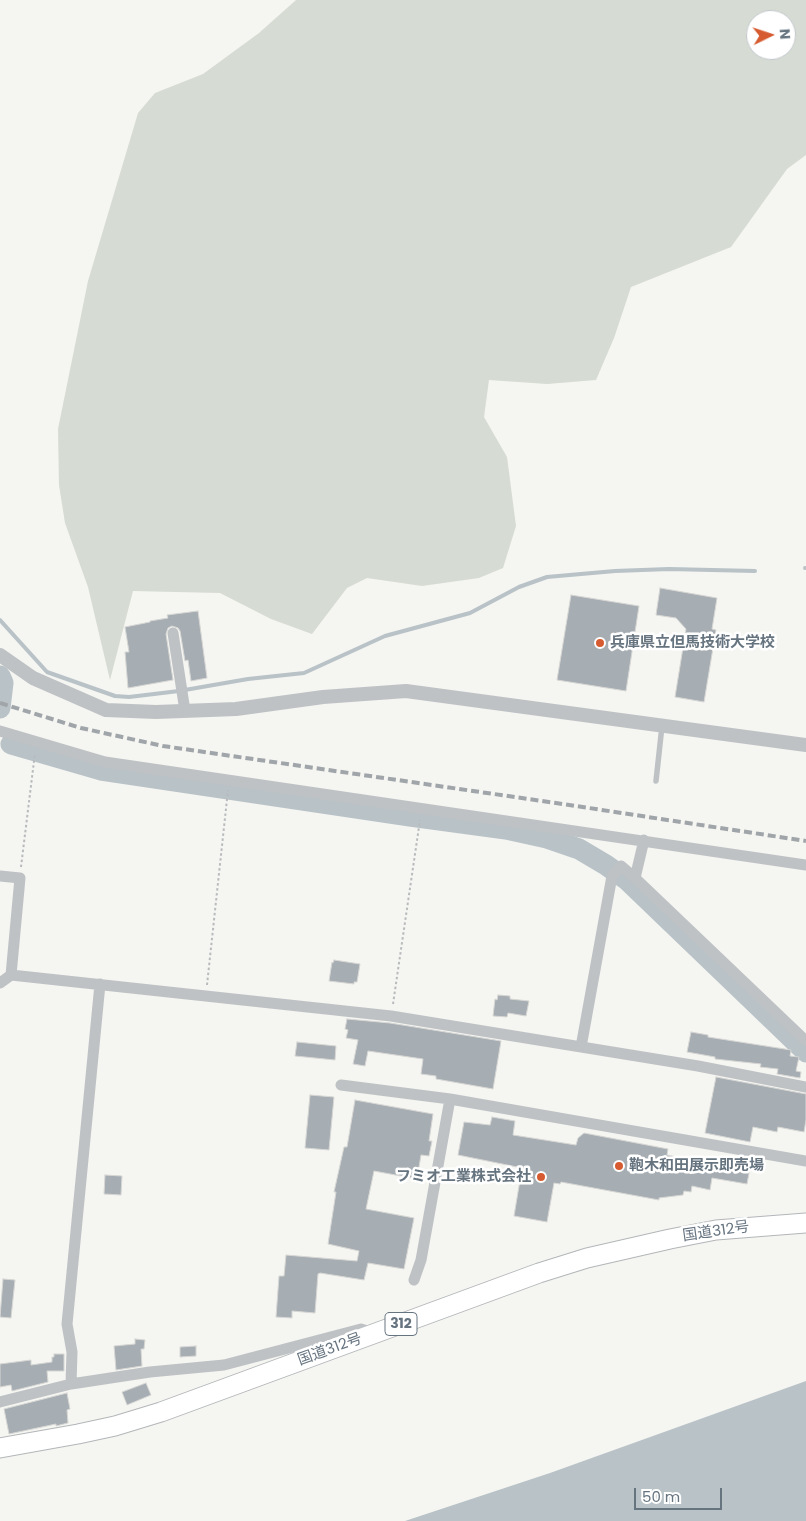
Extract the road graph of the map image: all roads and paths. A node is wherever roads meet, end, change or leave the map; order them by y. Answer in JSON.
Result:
{"nodes":[{"id":1,"x":172,"y":633,"type":"dead end"},
{"id":2,"x":0,"y":655,"type":"edge"},
{"id":3,"x":185,"y":711,"type":"junction"},
{"id":4,"x":662,"y":725,"type":"junction"},
{"id":5,"x":0,"y":730,"type":"edge"},
{"id":6,"x":806,"y":745,"type":"edge"},
{"id":7,"x":35,"y":756,"type":"dead end"},
{"id":8,"x":656,"y":781,"type":"dead end"},
{"id":9,"x":228,"y":794,"type":"dead end"},
{"id":10,"x":420,"y":823,"type":"dead end"},
{"id":11,"x":644,"y":840,"type":"junction"},
{"id":12,"x":806,"y":865,"type":"edge"},
{"id":13,"x":0,"y":876,"type":"edge"},
{"id":14,"x":20,"y":878,"type":"junction"},
{"id":15,"x":635,"y":878,"type":"junction"},
{"id":16,"x":11,"y":975,"type":"junction"},
{"id":17,"x":0,"y":983,"type":"edge"},
{"id":18,"x":100,"y":984,"type":"junction"},
{"id":19,"x":206,"y":997,"type":"junction"},
{"id":20,"x":391,"y":1016,"type":"junction"},
{"id":21,"x":806,"y":1041,"type":"edge"},
{"id":22,"x":581,"y":1047,"type":"junction"},
{"id":23,"x":341,"y":1084,"type":"dead end"},
{"id":24,"x":806,"y":1087,"type":"edge"},
{"id":25,"x":450,"y":1099,"type":"junction"},
{"id":26,"x":806,"y":1161,"type":"edge"},
{"id":27,"x":806,"y":1223,"type":"edge"},
{"id":28,"x":414,"y":1280,"type":"dead end"},
{"id":29,"x":375,"y":1333,"type":"junction"},
{"id":30,"x":71,"y":1384,"type":"junction"},
{"id":31,"x":0,"y":1402,"type":"edge"},
{"id":32,"x":0,"y":1448,"type":"edge"}],
"edges":[{"from":1,"to":3,"type":"street"},
{"from":2,"to":3,"type":"street"},
{"from":3,"to":4,"type":"street"},
{"from":4,"to":6,"type":"street"},
{"from":4,"to":8,"type":"lane"},
{"from":5,"to":11,"type":"street"},
{"from":7,"to":14,"type":"path"},
{"from":9,"to":19,"type":"path"},
{"from":10,"to":20,"type":"path"},
{"from":11,"to":12,"type":"street"},
{"from":11,"to":15,"type":"street"},
{"from":13,"to":14,"type":"street"},
{"from":14,"to":16,"type":"street"},
{"from":15,"to":21,"type":"street"},
{"from":15,"to":22,"type":"street"},
{"from":16,"to":17,"type":"street"},
{"from":16,"to":18,"type":"street"},
{"from":18,"to":19,"type":"street"},
{"from":18,"to":30,"type":"street"},
{"from":19,"to":20,"type":"street"},
{"from":20,"to":22,"type":"street"},
{"from":22,"to":24,"type":"street"},
{"from":23,"to":25,"type":"street"},
{"from":25,"to":26,"type":"street"},
{"from":25,"to":28,"type":"street"},
{"from":27,"to":29,"type":"highway","name":"国道312号","number":"312"},
{"from":29,"to":30,"type":"street"},
{"from":29,"to":32,"type":"highway","name":"国道312号","number":"312"},
{"from":30,"to":31,"type":"street"}]}
